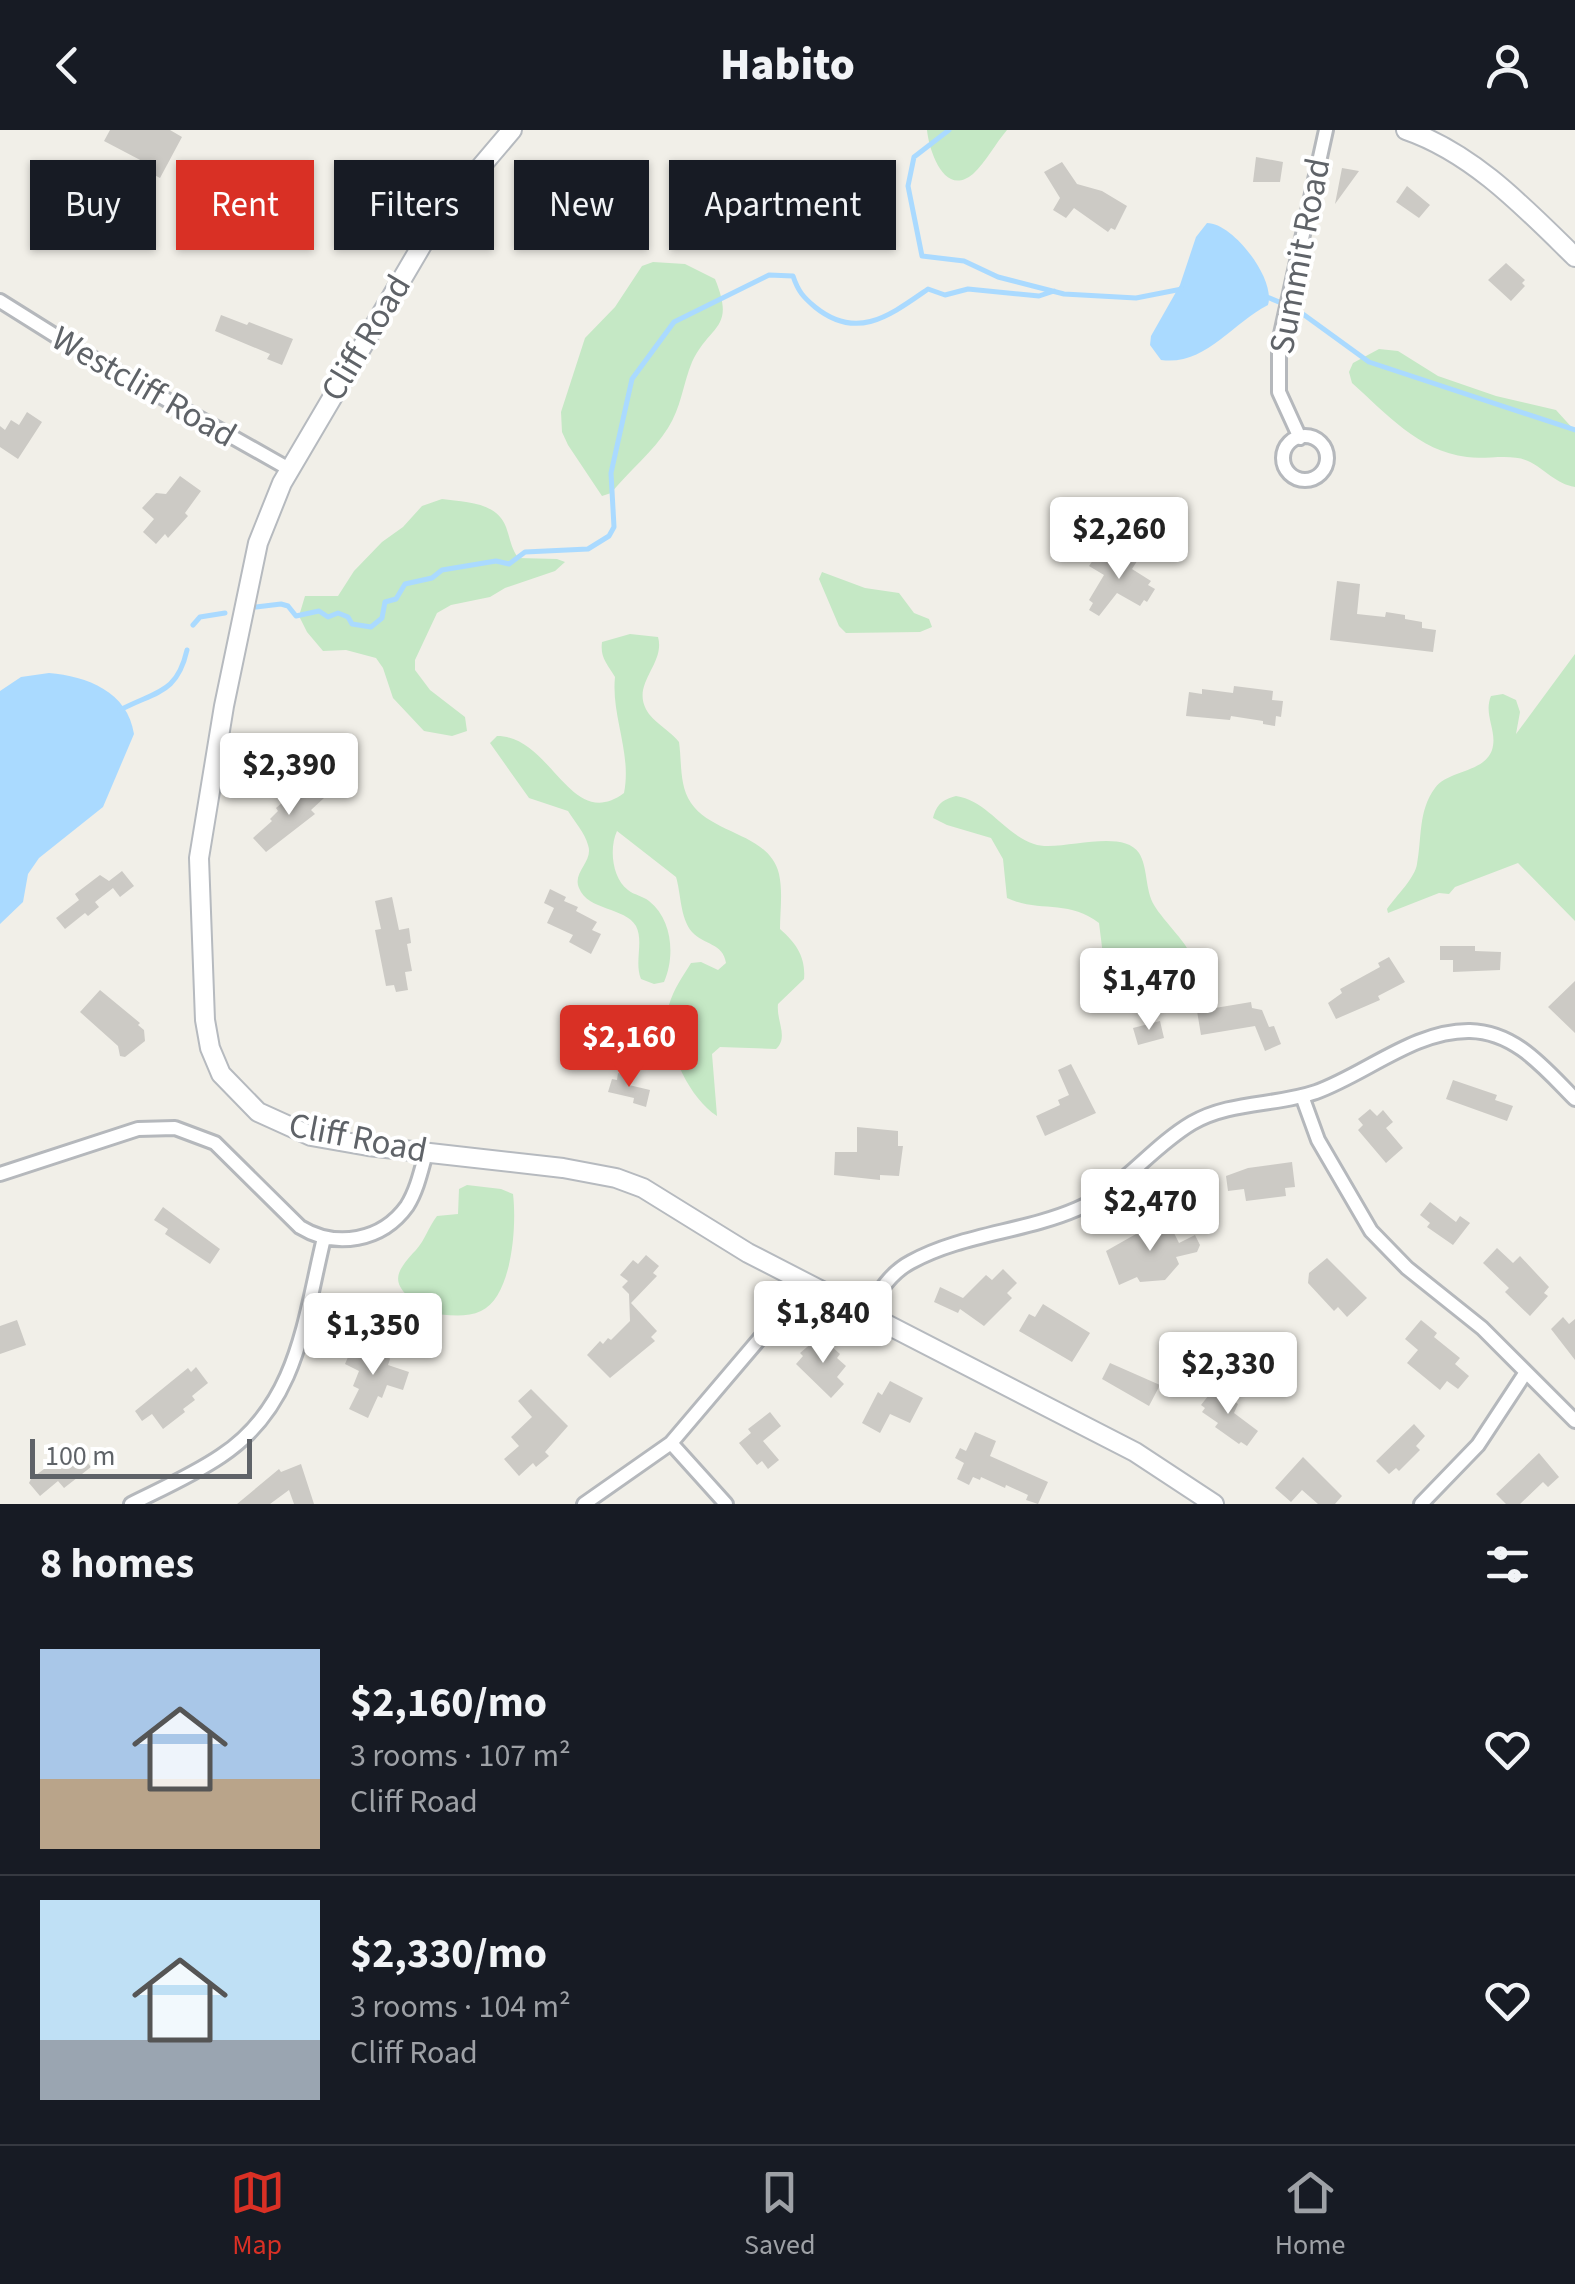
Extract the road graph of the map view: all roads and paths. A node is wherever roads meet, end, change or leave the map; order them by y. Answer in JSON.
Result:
{"nodes":[{"id":1,"x":512,"y":130,"type":"edge"},
{"id":2,"x":1326,"y":130,"type":"edge"},
{"id":3,"x":1406,"y":130,"type":"edge"},
{"id":4,"x":1575,"y":257,"type":"edge"},
{"id":5,"x":0,"y":301,"type":"edge"},
{"id":6,"x":1300,"y":438,"type":"dead end"},
{"id":7,"x":289,"y":470,"type":"junction"},
{"id":8,"x":1302,"y":1096,"type":"junction"},
{"id":9,"x":1575,"y":1099,"type":"edge"},
{"id":10,"x":426,"y":1153,"type":"junction"},
{"id":11,"x":0,"y":1174,"type":"edge"},
{"id":12,"x":324,"y":1238,"type":"junction"},
{"id":13,"x":807,"y":1283,"type":"junction"},
{"id":14,"x":867,"y":1312,"type":"junction"},
{"id":15,"x":1526,"y":1372,"type":"junction"},
{"id":16,"x":1575,"y":1421,"type":"edge"},
{"id":17,"x":671,"y":1443,"type":"junction"},
{"id":18,"x":131,"y":1504,"type":"edge"},
{"id":19,"x":584,"y":1504,"type":"edge"},
{"id":20,"x":726,"y":1504,"type":"edge"},
{"id":21,"x":1214,"y":1504,"type":"edge"},
{"id":22,"x":1421,"y":1504,"type":"edge"}],
"edges":[{"from":1,"to":7,"type":"street","name":"Cliff Road"},
{"from":2,"to":6,"type":"street","name":"Summit Road"},
{"from":3,"to":4,"type":"street"},
{"from":5,"to":7,"type":"street","name":"Westcliff Road"},
{"from":7,"to":10,"type":"street","name":"Cliff Road"},
{"from":8,"to":9,"type":"street"},
{"from":8,"to":14,"type":"street"},
{"from":8,"to":15,"type":"street"},
{"from":10,"to":12,"type":"street"},
{"from":10,"to":13,"type":"street","name":"Cliff Road"},
{"from":11,"to":12,"type":"street"},
{"from":12,"to":18,"type":"street"},
{"from":13,"to":14,"type":"street","name":"Cliff Road"},
{"from":13,"to":17,"type":"street"},
{"from":14,"to":21,"type":"street","name":"Cliff Road"},
{"from":15,"to":16,"type":"street"},
{"from":15,"to":22,"type":"street"},
{"from":17,"to":19,"type":"street"},
{"from":17,"to":20,"type":"street"}]}
